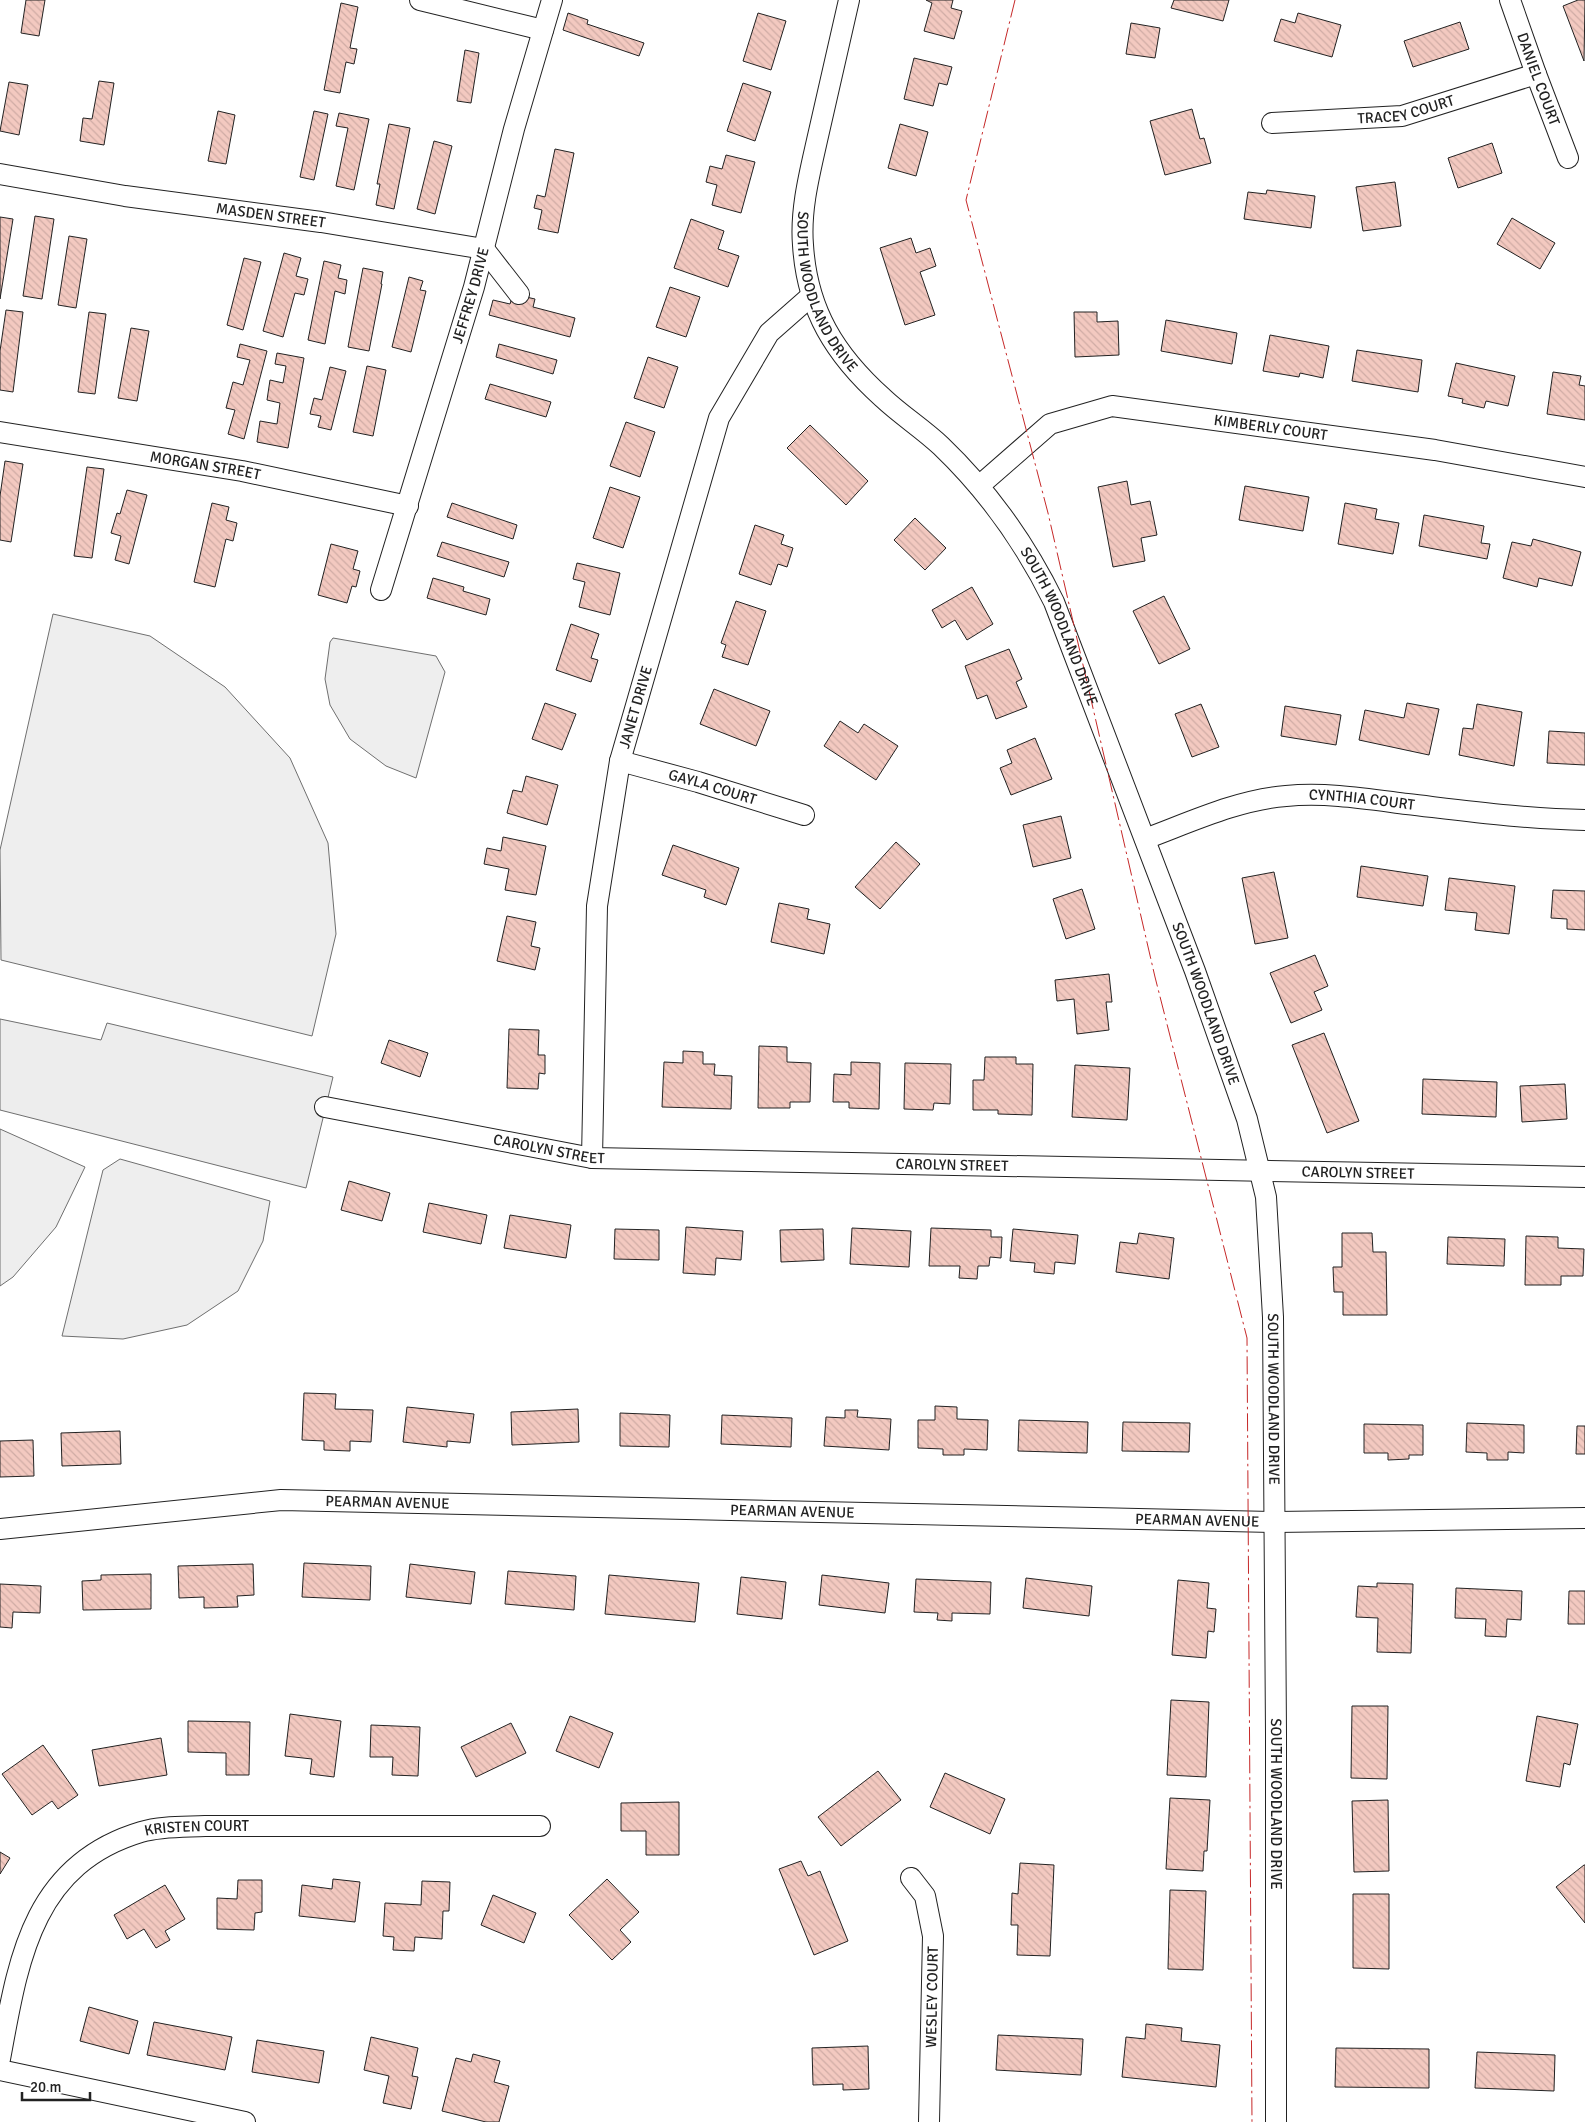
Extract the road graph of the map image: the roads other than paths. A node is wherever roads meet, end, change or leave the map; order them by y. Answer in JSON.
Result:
{"nodes":[{"id":1,"x":420,"y":0,"type":"edge"},
{"id":2,"x":552,"y":0,"type":"edge"},
{"id":3,"x":850,"y":0,"type":"edge"},
{"id":4,"x":1510,"y":0,"type":"edge"},
{"id":5,"x":543,"y":30,"type":"junction"},
{"id":6,"x":1536,"y":74,"type":"junction"},
{"id":7,"x":1272,"y":123,"type":"dead end"},
{"id":8,"x":1568,"y":158,"type":"dead end"},
{"id":9,"x":0,"y":174,"type":"edge"},
{"id":10,"x":484,"y":249,"type":"junction"},
{"id":11,"x":519,"y":294,"type":"dead end"},
{"id":12,"x":811,"y":296,"type":"junction"},
{"id":13,"x":0,"y":432,"type":"edge"},
{"id":14,"x":1585,"y":477,"type":"edge"},
{"id":15,"x":979,"y":486,"type":"junction"},
{"id":16,"x":408,"y":506,"type":"junction"},
{"id":17,"x":381,"y":590,"type":"dead end"},
{"id":18,"x":620,"y":761,"type":"junction"},
{"id":19,"x":804,"y":815,"type":"dead end"},
{"id":20,"x":1585,"y":820,"type":"edge"},
{"id":21,"x":1145,"y":839,"type":"junction"},
{"id":22,"x":325,"y":1107,"type":"dead end"},
{"id":23,"x":592,"y":1158,"type":"junction"},
{"id":24,"x":1261,"y":1172,"type":"junction"},
{"id":25,"x":1585,"y":1177,"type":"edge"},
{"id":26,"x":1585,"y":1518,"type":"edge"},
{"id":27,"x":1275,"y":1522,"type":"junction"},
{"id":28,"x":0,"y":1529,"type":"edge"},
{"id":29,"x":540,"y":1826,"type":"dead end"},
{"id":30,"x":911,"y":1878,"type":"dead end"},
{"id":31,"x":0,"y":2059,"type":"edge"},
{"id":32,"x":0,"y":2070,"type":"edge"},
{"id":33,"x":169,"y":2114,"type":"edge"},
{"id":34,"x":245,"y":2122,"type":"edge"},
{"id":35,"x":930,"y":2122,"type":"edge"},
{"id":36,"x":1276,"y":2122,"type":"edge"}],
"edges":[{"from":1,"to":5,"type":"street"},
{"from":2,"to":5,"type":"street","name":"JEFFREY DRIVE"},
{"from":3,"to":12,"type":"street","name":"SOUTH WOODLAND DRIVE"},
{"from":4,"to":6,"type":"street","name":"DANIEL COURT"},
{"from":5,"to":10,"type":"street","name":"JEFFREY DRIVE"},
{"from":6,"to":7,"type":"street","name":"TRACEY COURT"},
{"from":6,"to":8,"type":"street","name":"DANIEL COURT"},
{"from":9,"to":10,"type":"street","name":"MASDEN STREET"},
{"from":10,"to":11,"type":"street"},
{"from":10,"to":16,"type":"street","name":"JEFFREY DRIVE"},
{"from":12,"to":15,"type":"street","name":"SOUTH WOODLAND DRIVE"},
{"from":12,"to":18,"type":"street","name":"JANET DRIVE"},
{"from":13,"to":16,"type":"street","name":"MORGAN STREET"},
{"from":14,"to":15,"type":"street","name":"KIMBERLY COURT"},
{"from":15,"to":21,"type":"street","name":"SOUTH WOODLAND DRIVE"},
{"from":16,"to":17,"type":"street","name":"JEFFREY DRIVE"},
{"from":18,"to":19,"type":"street","name":"GAYLA COURT"},
{"from":18,"to":23,"type":"street","name":"JANET DRIVE"},
{"from":20,"to":21,"type":"street","name":"CYNTHIA COURT"},
{"from":21,"to":24,"type":"street","name":"SOUTH WOODLAND DRIVE"},
{"from":22,"to":23,"type":"street","name":"CAROLYN STREET"},
{"from":23,"to":24,"type":"street","name":"CAROLYN STREET"},
{"from":24,"to":25,"type":"street","name":"CAROLYN STREET"},
{"from":24,"to":27,"type":"street","name":"SOUTH WOODLAND DRIVE"},
{"from":26,"to":27,"type":"street","name":"PEARMAN AVENUE"},
{"from":27,"to":28,"type":"street","name":"PEARMAN AVENUE"},
{"from":27,"to":36,"type":"street","name":"SOUTH WOODLAND DRIVE"},
{"from":29,"to":31,"type":"street","name":"KRISTEN COURT"},
{"from":30,"to":35,"type":"street","name":"WESLEY COURT"},
{"from":32,"to":33,"type":"street"},
{"from":33,"to":34,"type":"street"}]}
